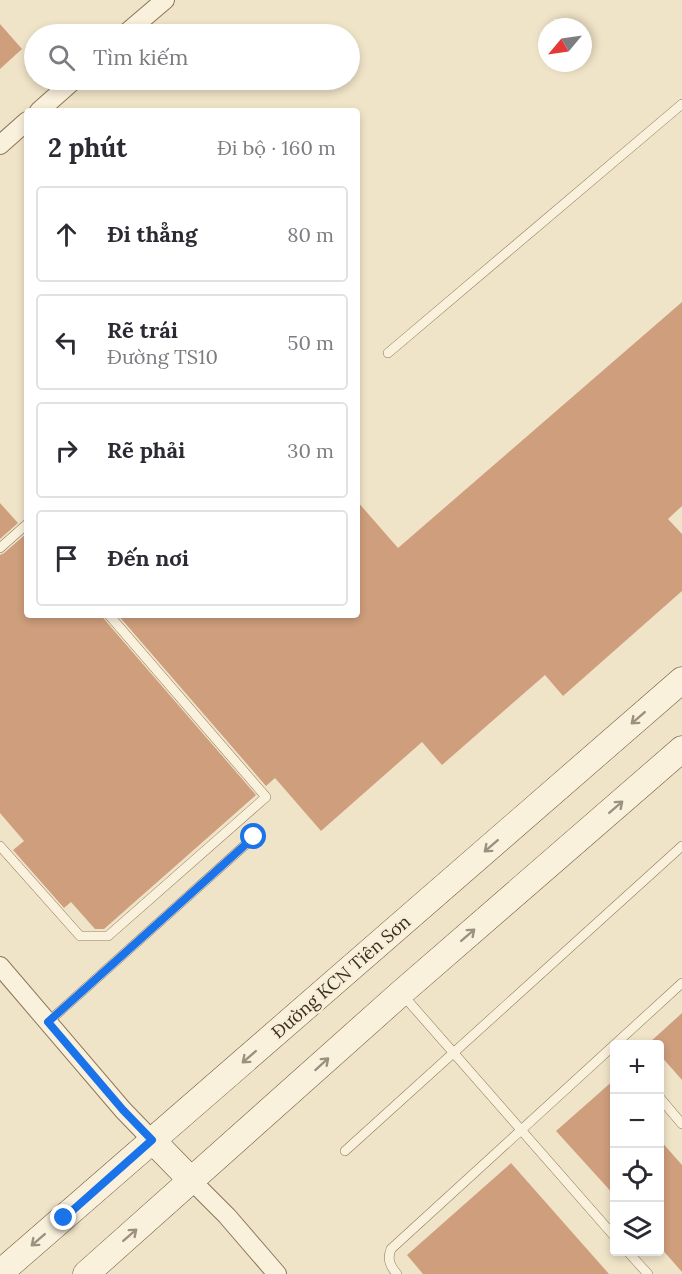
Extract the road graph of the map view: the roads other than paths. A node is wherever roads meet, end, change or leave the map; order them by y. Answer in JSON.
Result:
{"nodes":[{"id":1,"x":165,"y":0,"type":"edge"},
{"id":2,"x":137,"y":24,"type":"edge"},
{"id":3,"x":63,"y":90,"type":"edge"},
{"id":4,"x":682,"y":104,"type":"edge"},
{"id":5,"x":42,"y":108,"type":"edge"},
{"id":6,"x":24,"y":124,"type":"edge"},
{"id":7,"x":0,"y":145,"type":"edge"},
{"id":8,"x":388,"y":353,"type":"dead end"},
{"id":9,"x":24,"y":528,"type":"edge"},
{"id":10,"x":0,"y":548,"type":"edge"},
{"id":11,"x":112,"y":618,"type":"edge"},
{"id":12,"x":682,"y":680,"type":"edge"},
{"id":13,"x":682,"y":749,"type":"edge"},
{"id":14,"x":254,"y":837,"type":"dead end"},
{"id":15,"x":0,"y":846,"type":"edge"},
{"id":16,"x":682,"y":846,"type":"edge"},
{"id":17,"x":0,"y":966,"type":"edge"},
{"id":18,"x":682,"y":983,"type":"edge"},
{"id":19,"x":401,"y":993,"type":"junction"},
{"id":20,"x":48,"y":1022,"type":"junction"},
{"id":21,"x":620,"y":1040,"type":"edge"},
{"id":22,"x":610,"y":1050,"type":"edge"},
{"id":23,"x":453,"y":1053,"type":"junction"},
{"id":24,"x":664,"y":1103,"type":"edge"},
{"id":25,"x":682,"y":1124,"type":"edge"},
{"id":26,"x":520,"y":1131,"type":"junction"},
{"id":27,"x":152,"y":1140,"type":"junction"},
{"id":28,"x":345,"y":1151,"type":"dead end"},
{"id":29,"x":192,"y":1181,"type":"junction"},
{"id":30,"x":610,"y":1230,"type":"edge"},
{"id":31,"x":632,"y":1256,"type":"edge"},
{"id":32,"x":0,"y":1273,"type":"edge"},
{"id":33,"x":86,"y":1274,"type":"edge"},
{"id":34,"x":277,"y":1274,"type":"edge"},
{"id":35,"x":396,"y":1274,"type":"edge"},
{"id":36,"x":648,"y":1274,"type":"edge"}],
"edges":[{"from":1,"to":2,"type":"street"},
{"from":3,"to":5,"type":"street"},
{"from":4,"to":8,"type":"lane"},
{"from":6,"to":7,"type":"street"},
{"from":9,"to":10,"type":"lane"},
{"from":11,"to":15,"type":"lane"},
{"from":12,"to":27,"type":"main road","name":"Đường KCN Tiên Sơn","one_way":true},
{"from":19,"to":13,"type":"main road","one_way":true},
{"from":14,"to":20,"type":"lane"},
{"from":16,"to":23,"type":"lane"},
{"from":17,"to":20,"type":"street"},
{"from":18,"to":21,"type":"lane"},
{"from":19,"to":23,"type":"lane"},
{"from":29,"to":19,"type":"main road","one_way":true},
{"from":20,"to":27,"type":"street"},
{"from":22,"to":26,"type":"lane"},
{"from":23,"to":26,"type":"lane"},
{"from":23,"to":28,"type":"lane"},
{"from":24,"to":25,"type":"lane"},
{"from":26,"to":30,"type":"lane"},
{"from":26,"to":35,"type":"lane"},
{"from":27,"to":29,"type":"main road"},
{"from":27,"to":32,"type":"main road","name":"Đường KCN Tiên Sơn","one_way":true},
{"from":33,"to":29,"type":"main road","one_way":true},
{"from":29,"to":34,"type":"street"},
{"from":31,"to":36,"type":"lane"}]}
